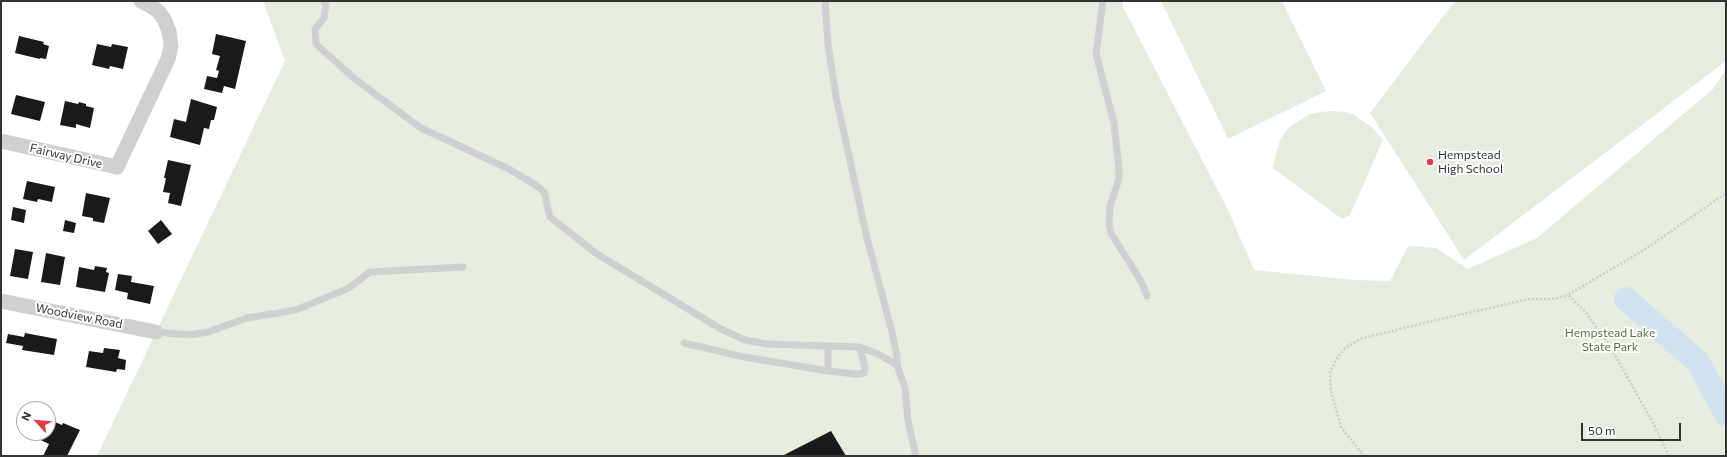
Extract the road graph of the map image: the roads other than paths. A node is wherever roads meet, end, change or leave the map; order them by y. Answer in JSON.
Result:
{"nodes":[{"id":1,"x":141,"y":1,"type":"edge"},
{"id":2,"x":323,"y":1,"type":"edge"},
{"id":3,"x":825,"y":1,"type":"edge"},
{"id":4,"x":1103,"y":1,"type":"edge"},
{"id":5,"x":1,"y":141,"type":"edge"},
{"id":6,"x":463,"y":267,"type":"dead end"},
{"id":7,"x":1147,"y":296,"type":"dead end"},
{"id":8,"x":1,"y":301,"type":"edge"},
{"id":9,"x":156,"y":332,"type":"joint"},
{"id":10,"x":684,"y":343,"type":"dead end"},
{"id":11,"x":828,"y":346,"type":"junction"},
{"id":12,"x":860,"y":347,"type":"junction"},
{"id":13,"x":897,"y":365,"type":"junction"},
{"id":14,"x":828,"y":371,"type":"junction"},
{"id":15,"x":916,"y":456,"type":"edge"}],
"edges":[{"from":1,"to":5,"type":"street","name":"Fairway Drive"},
{"from":2,"to":11,"type":"lane"},
{"from":3,"to":13,"type":"lane"},
{"from":4,"to":7,"type":"lane"},
{"from":6,"to":9,"type":"lane"},
{"from":8,"to":9,"type":"street","name":"Woodview Road"},
{"from":10,"to":14,"type":"lane"},
{"from":11,"to":12,"type":"lane"},
{"from":11,"to":14,"type":"lane"},
{"from":12,"to":13,"type":"lane"},
{"from":12,"to":14,"type":"lane"},
{"from":13,"to":15,"type":"lane"}]}
